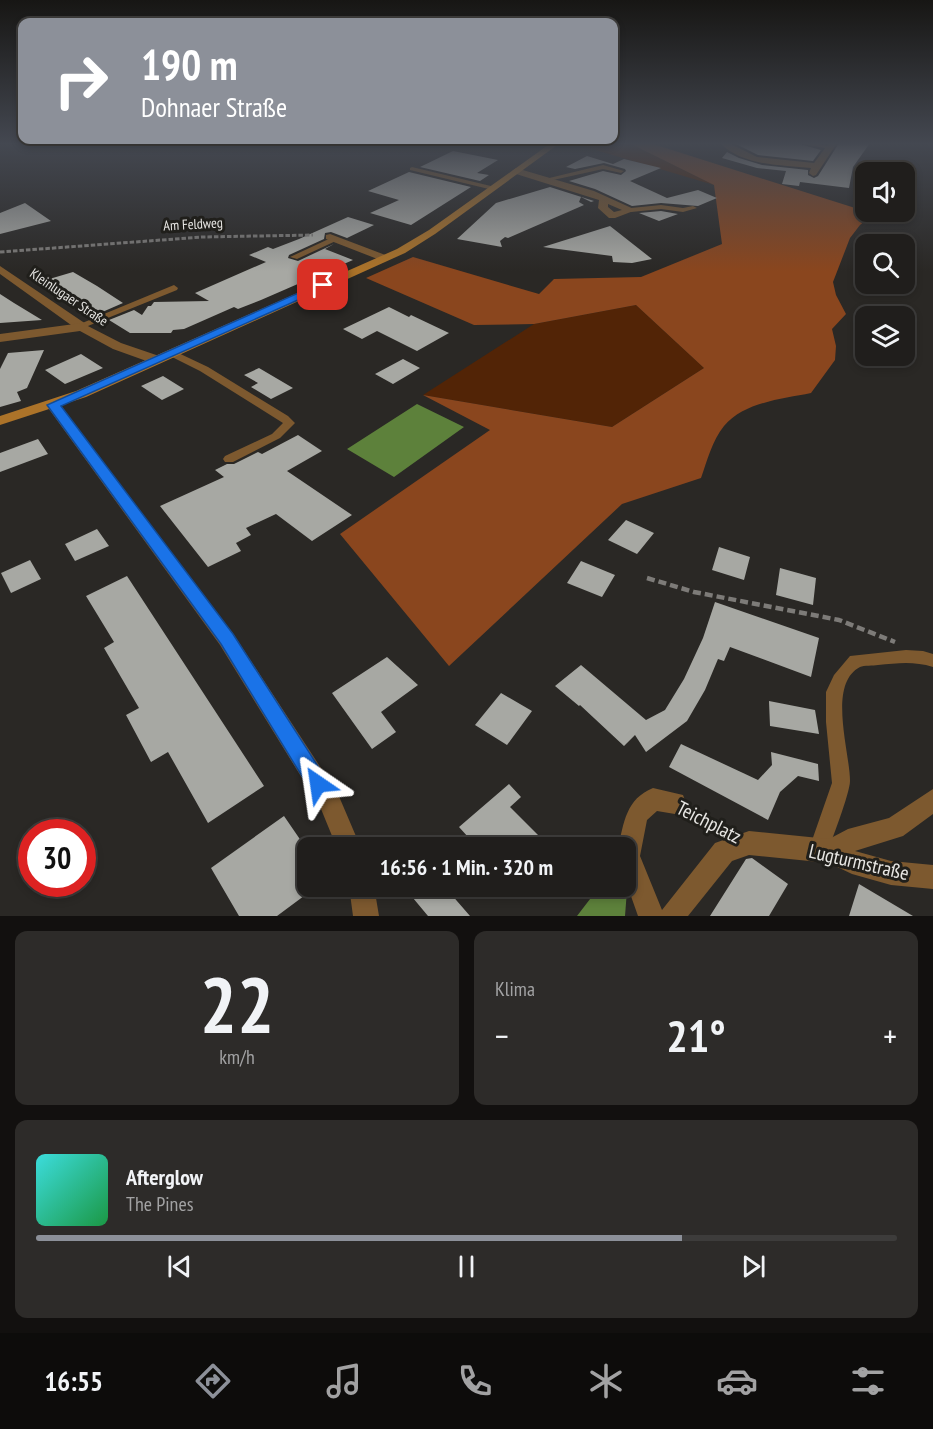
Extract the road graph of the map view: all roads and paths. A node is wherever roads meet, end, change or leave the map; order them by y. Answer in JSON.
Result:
{"nodes":[{"id":1,"x":483,"y":186,"type":"edge"},
{"id":2,"x":496,"y":186,"type":"edge"},
{"id":3,"x":565,"y":186,"type":"edge"},
{"id":4,"x":493,"y":188,"type":"junction"},
{"id":5,"x":693,"y":208,"type":"dead end"},
{"id":6,"x":631,"y":210,"type":"joint"},
{"id":7,"x":333,"y":238,"type":"junction"},
{"id":8,"x":0,"y":252,"type":"edge"},
{"id":9,"x":294,"y":258,"type":"dead end"},
{"id":10,"x":384,"y":258,"type":"junction"},
{"id":11,"x":0,"y":269,"type":"edge"},
{"id":12,"x":174,"y":288,"type":"dead end"},
{"id":13,"x":81,"y":327,"type":"junction"},
{"id":14,"x":0,"y":338,"type":"edge"},
{"id":15,"x":172,"y":353,"type":"junction"},
{"id":16,"x":157,"y":360,"type":"junction"},
{"id":17,"x":53,"y":405,"type":"junction"},
{"id":18,"x":0,"y":421,"type":"edge"},
{"id":19,"x":229,"y":459,"type":"dead end"},
{"id":20,"x":647,"y":578,"type":"dead end"},
{"id":21,"x":928,"y":659,"type":"edge"},
{"id":22,"x":933,"y":800,"type":"edge"},
{"id":23,"x":675,"y":803,"type":"joint"},
{"id":24,"x":344,"y":837,"type":"edge"},
{"id":25,"x":749,"y":843,"type":"junction"},
{"id":26,"x":825,"y":850,"type":"junction"},
{"id":27,"x":933,"y":877,"type":"edge"},
{"id":28,"x":363,"y":897,"type":"edge"},
{"id":29,"x":366,"y":916,"type":"edge"},
{"id":30,"x":651,"y":916,"type":"edge"},
{"id":31,"x":672,"y":916,"type":"edge"}],
"edges":[{"from":1,"to":4,"type":"lane"},
{"from":2,"to":4,"type":"main road"},
{"from":3,"to":6,"type":"street"},
{"from":4,"to":10,"type":"main road"},
{"from":5,"to":6,"type":"lane"},
{"from":7,"to":8,"type":"path","name":"Am Feldweg"},
{"from":7,"to":9,"type":"lane"},
{"from":7,"to":10,"type":"street"},
{"from":10,"to":15,"type":"main road"},
{"from":11,"to":13,"type":"street","name":"Kleinlugaer Straße"},
{"from":12,"to":13,"type":"lane"},
{"from":13,"to":14,"type":"street"},
{"from":13,"to":16,"type":"street","name":"Kleinlugaer Straße"},
{"from":15,"to":16,"type":"main road"},
{"from":15,"to":19,"type":"lane"},
{"from":16,"to":17,"type":"main road"},
{"from":17,"to":18,"type":"main road"},
{"from":17,"to":24,"type":"street"},
{"from":20,"to":21,"type":"path"},
{"from":21,"to":26,"type":"lane"},
{"from":22,"to":26,"type":"street"},
{"from":23,"to":25,"type":"path","name":"Teichplatz"},
{"from":23,"to":30,"type":"street","name":"Teichplatz"},
{"from":25,"to":26,"type":"street","name":"Lugturmstraße"},
{"from":25,"to":31,"type":"street","name":"Teichplatz"},
{"from":26,"to":27,"type":"street","name":"Lugturmstraße"},
{"from":28,"to":29,"type":"street"}]}
